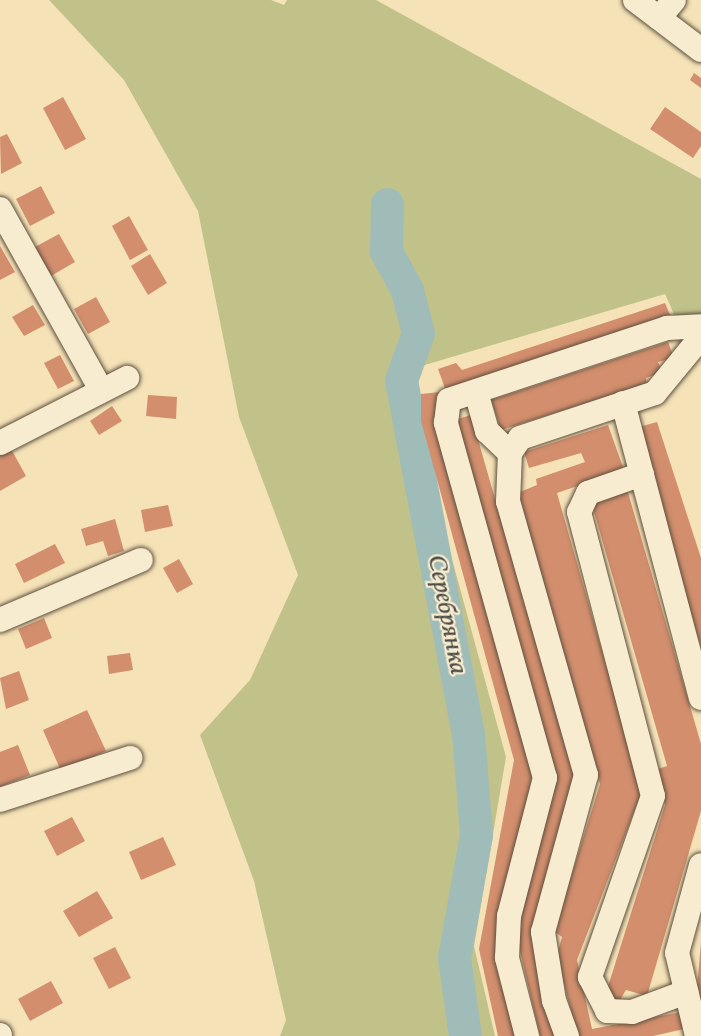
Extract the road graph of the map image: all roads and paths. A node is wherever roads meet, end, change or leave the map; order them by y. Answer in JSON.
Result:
{"nodes":[{"id":1,"x":635,"y":0,"type":"edge"},
{"id":2,"x":667,"y":9,"type":"edge"},
{"id":3,"x":701,"y":50,"type":"edge"},
{"id":4,"x":0,"y":209,"type":"edge"},
{"id":5,"x":701,"y":326,"type":"edge"},
{"id":6,"x":701,"y":337,"type":"edge"},
{"id":7,"x":127,"y":378,"type":"dead end"},
{"id":8,"x":101,"y":390,"type":"junction"},
{"id":9,"x":476,"y":392,"type":"junction"},
{"id":10,"x":623,"y":403,"type":"junction"},
{"id":11,"x":0,"y":443,"type":"edge"},
{"id":12,"x":510,"y":453,"type":"junction"},
{"id":13,"x":642,"y":474,"type":"junction"},
{"id":14,"x":141,"y":560,"type":"dead end"},
{"id":15,"x":0,"y":620,"type":"edge"},
{"id":16,"x":701,"y":698,"type":"edge"},
{"id":17,"x":130,"y":758,"type":"dead end"},
{"id":18,"x":0,"y":800,"type":"edge"},
{"id":19,"x":701,"y":865,"type":"edge"},
{"id":20,"x":686,"y":992,"type":"junction"},
{"id":21,"x":527,"y":1036,"type":"edge"},
{"id":22,"x":567,"y":1036,"type":"edge"},
{"id":23,"x":697,"y":1036,"type":"edge"}],
"edges":[{"from":1,"to":2,"type":"street"},
{"from":2,"to":3,"type":"street"},
{"from":4,"to":8,"type":"street"},
{"from":5,"to":9,"type":"street"},
{"from":6,"to":10,"type":"street"},
{"from":7,"to":8,"type":"street"},
{"from":8,"to":11,"type":"street"},
{"from":9,"to":12,"type":"street"},
{"from":9,"to":21,"type":"street"},
{"from":10,"to":12,"type":"street"},
{"from":10,"to":13,"type":"street"},
{"from":12,"to":22,"type":"street"},
{"from":13,"to":16,"type":"street"},
{"from":13,"to":20,"type":"street"},
{"from":14,"to":15,"type":"street"},
{"from":17,"to":18,"type":"street"},
{"from":19,"to":20,"type":"street"},
{"from":20,"to":23,"type":"street"}]}
